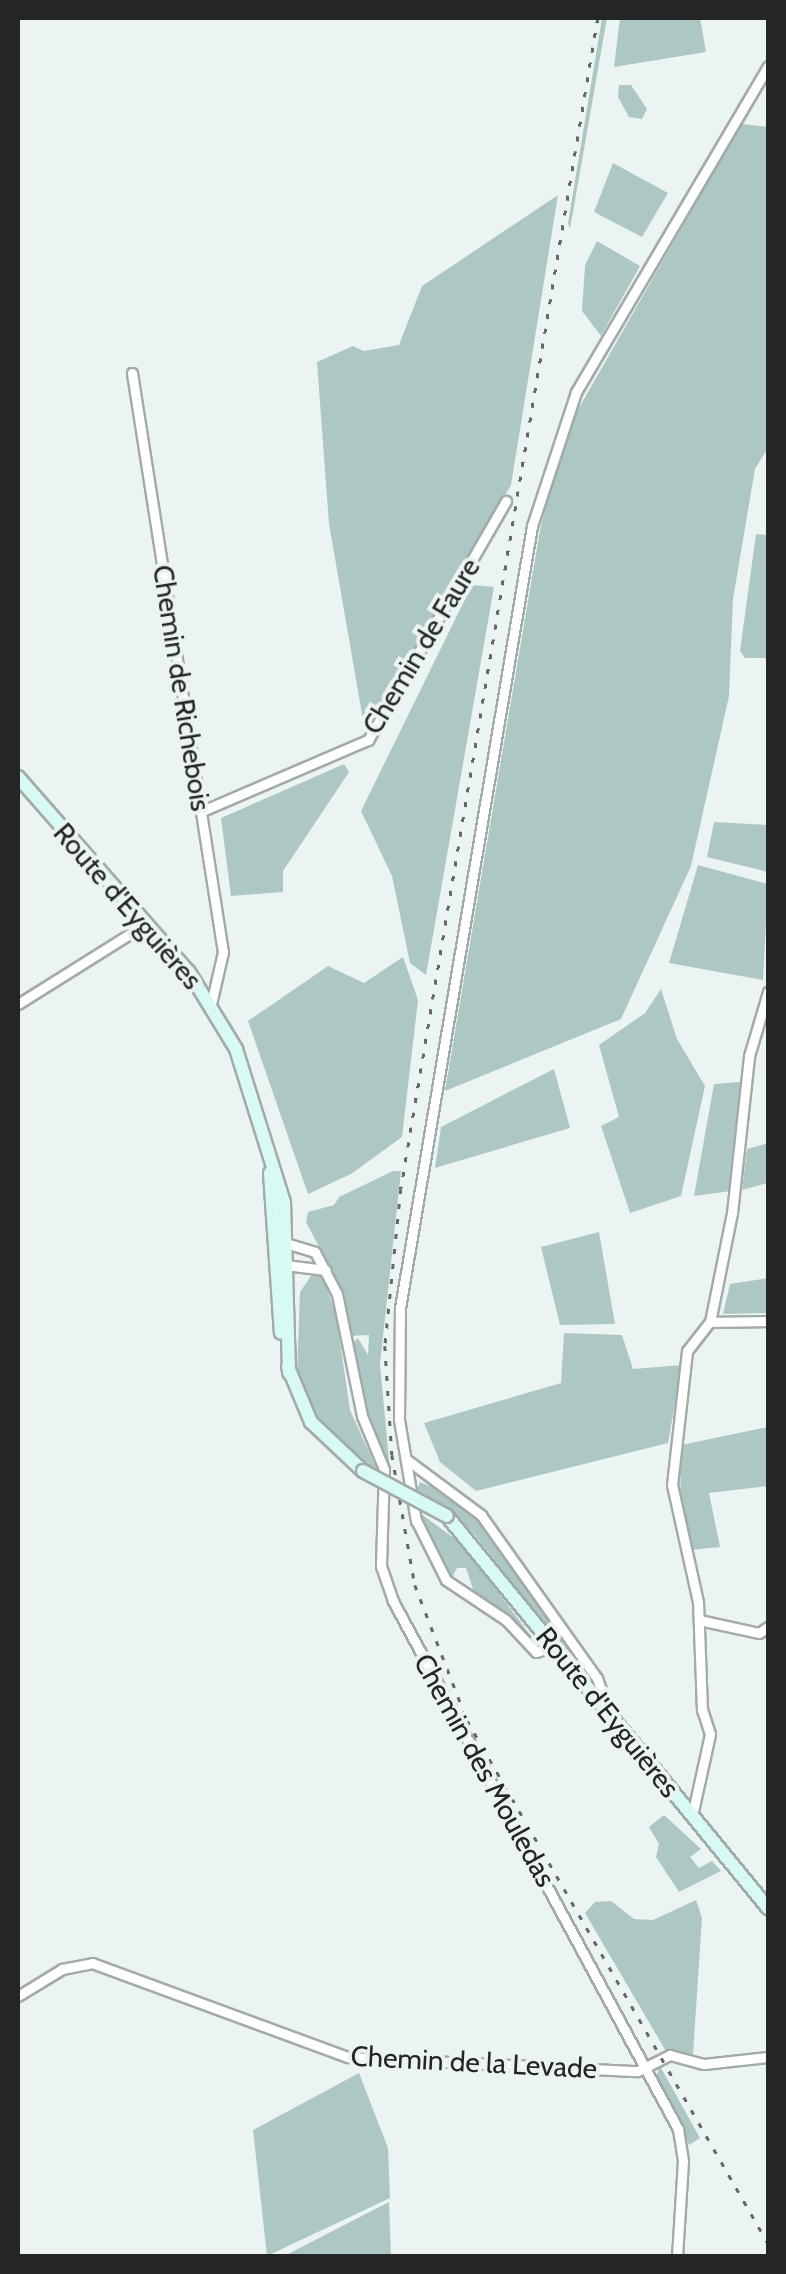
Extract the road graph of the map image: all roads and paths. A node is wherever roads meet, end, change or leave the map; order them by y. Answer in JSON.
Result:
{"nodes":[{"id":1,"x":768,"y":66,"type":"edge"},
{"id":2,"x":132,"y":373,"type":"dead end"},
{"id":3,"x":506,"y":501,"type":"dead end"},
{"id":4,"x":18,"y":777,"type":"edge"},
{"id":5,"x":202,"y":811,"type":"junction"},
{"id":6,"x":148,"y":923,"type":"junction"},
{"id":7,"x":768,"y":992,"type":"edge"},
{"id":8,"x":18,"y":1004,"type":"edge"},
{"id":9,"x":210,"y":1004,"type":"junction"},
{"id":10,"x":254,"y":1096,"type":"junction"},
{"id":11,"x":286,"y":1260,"type":"junction"},
{"id":12,"x":326,"y":1270,"type":"junction"},
{"id":13,"x":768,"y":1321,"type":"edge"},
{"id":14,"x":710,"y":1322,"type":"junction"},
{"id":15,"x":404,"y":1457,"type":"junction"},
{"id":16,"x":699,"y":1620,"type":"junction"},
{"id":17,"x":768,"y":1628,"type":"edge"},
{"id":18,"x":556,"y":1646,"type":"junction"},
{"id":19,"x":609,"y":1714,"type":"junction"},
{"id":20,"x":692,"y":1816,"type":"junction"},
{"id":21,"x":768,"y":1908,"type":"edge"},
{"id":22,"x":18,"y":1996,"type":"edge"},
{"id":23,"x":768,"y":2058,"type":"edge"},
{"id":24,"x":647,"y":2068,"type":"junction"},
{"id":25,"x":677,"y":2256,"type":"edge"}],
"edges":[{"from":1,"to":15,"type":"street"},
{"from":2,"to":5,"type":"street","name":"Chemin de Richebois"},
{"from":3,"to":5,"type":"street","name":"Chemin de Faure"},
{"from":4,"to":6,"type":"main road","name":"Route d'Eyguières"},
{"from":5,"to":9,"type":"street","name":"Chemin de Richebois"},
{"from":6,"to":8,"type":"street"},
{"from":6,"to":9,"type":"main road","name":"Route d'Eyguières"},
{"from":7,"to":14,"type":"street"},
{"from":9,"to":10,"type":"main road","name":"Route d'Eyguières"},
{"from":10,"to":11,"type":"main road","name":"Route d'Eyguières"},
{"from":10,"to":11,"type":"main road","name":"Route d'Eyguières"},
{"from":11,"to":12,"type":"street"},
{"from":11,"to":12,"type":"street","name":"Chemin des Mouledas"},
{"from":11,"to":18,"type":"main road","name":"Route d'Eyguières","bridge":true},
{"from":12,"to":24,"type":"street","name":"Chemin des Mouledas"},
{"from":13,"to":14,"type":"street"},
{"from":14,"to":16,"type":"street"},
{"from":15,"to":18,"type":"street"},
{"from":15,"to":19,"type":"street"},
{"from":16,"to":17,"type":"street"},
{"from":16,"to":20,"type":"street"},
{"from":18,"to":19,"type":"main road","name":"Route d'Eyguières"},
{"from":19,"to":20,"type":"main road","name":"Route d'Eyguières"},
{"from":20,"to":21,"type":"main road","name":"Route d'Eyguières"},
{"from":22,"to":24,"type":"street","name":"Chemin de la Levade"},
{"from":23,"to":24,"type":"street","name":"Chemin de la Levade"},
{"from":24,"to":25,"type":"street","name":"Chemin des Mouledas"}]}
